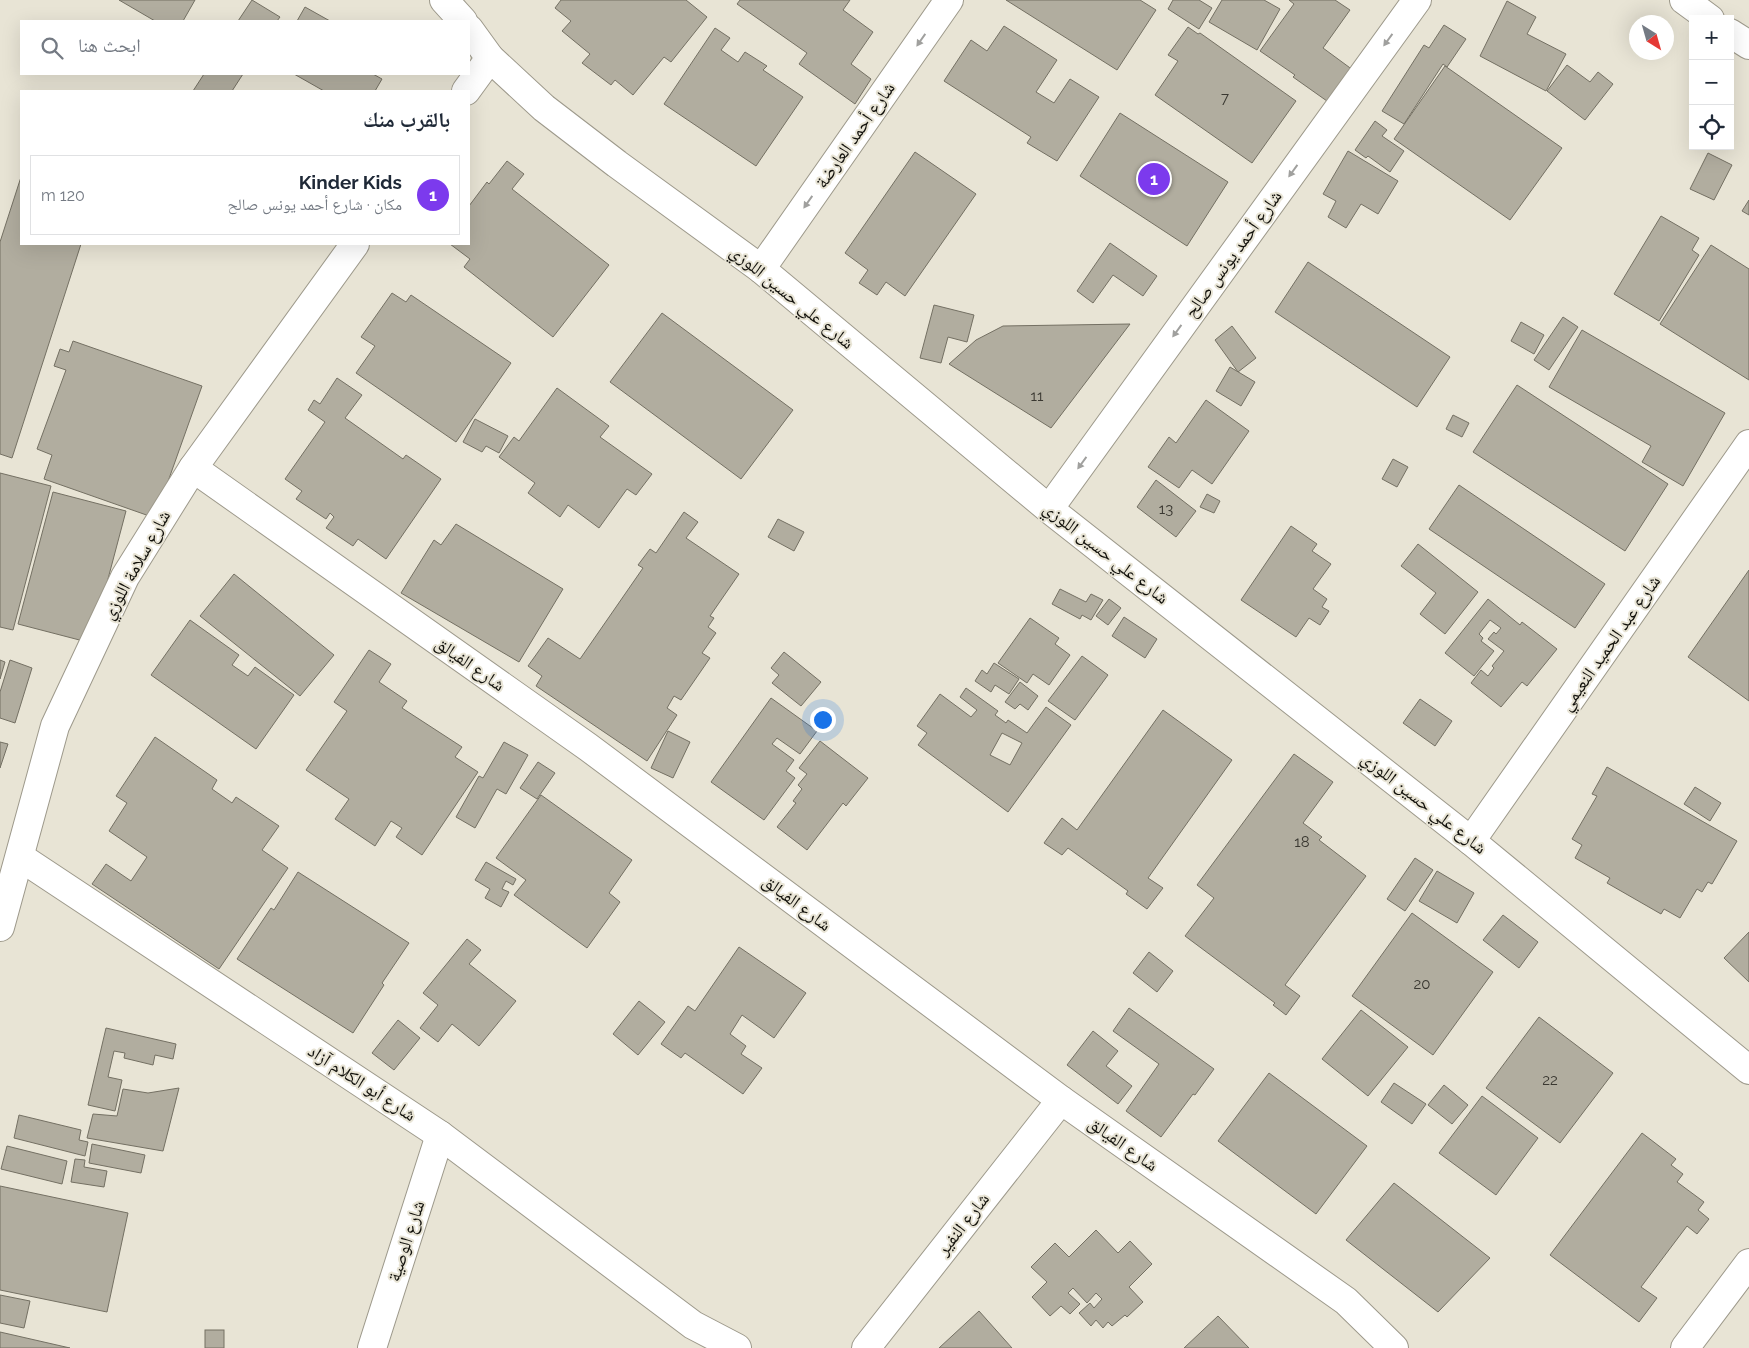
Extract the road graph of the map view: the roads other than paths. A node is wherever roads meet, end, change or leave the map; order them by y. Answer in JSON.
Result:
{"nodes":[{"id":1,"x":949,"y":0,"type":"edge"},
{"id":2,"x":1416,"y":0,"type":"edge"},
{"id":3,"x":1684,"y":0,"type":"edge"},
{"id":4,"x":1705,"y":15,"type":"edge"},
{"id":5,"x":470,"y":28,"type":"edge"},
{"id":6,"x":1734,"y":35,"type":"edge"},
{"id":7,"x":1749,"y":45,"type":"edge"},
{"id":8,"x":490,"y":58,"type":"junction"},
{"id":9,"x":467,"y":90,"type":"edge"},
{"id":10,"x":354,"y":245,"type":"edge"},
{"id":11,"x":760,"y":269,"type":"junction"},
{"id":12,"x":1749,"y":444,"type":"edge"},
{"id":13,"x":192,"y":468,"type":"junction"},
{"id":14,"x":1049,"y":509,"type":"junction"},
{"id":15,"x":1471,"y":840,"type":"junction"},
{"id":16,"x":20,"y":856,"type":"junction"},
{"id":17,"x":0,"y":927,"type":"edge"},
{"id":18,"x":1749,"y":1070,"type":"edge"},
{"id":19,"x":1060,"y":1100,"type":"junction"},
{"id":20,"x":440,"y":1135,"type":"junction"},
{"id":21,"x":1749,"y":1263,"type":"edge"},
{"id":22,"x":693,"y":1326,"type":"junction"},
{"id":23,"x":372,"y":1348,"type":"edge"},
{"id":24,"x":713,"y":1348,"type":"edge"},
{"id":25,"x":737,"y":1348,"type":"edge"},
{"id":26,"x":866,"y":1348,"type":"edge"},
{"id":27,"x":1394,"y":1348,"type":"edge"},
{"id":28,"x":1685,"y":1348,"type":"edge"}],
"edges":[{"from":1,"to":11,"type":"street","name":"شارع أحمد العارضة","one_way":true},
{"from":2,"to":14,"type":"street","name":"شارع أحمد يونس صالح","one_way":true},
{"from":3,"to":4,"type":"street"},
{"from":5,"to":8,"type":"street","name":"شارع علي حسين اللوزي"},
{"from":6,"to":7,"type":"street"},
{"from":8,"to":9,"type":"street"},
{"from":8,"to":11,"type":"street","name":"شارع علي حسين اللوزي"},
{"from":10,"to":13,"type":"street","name":"شارع سلامة اللوزي"},
{"from":11,"to":14,"type":"street","name":"شارع علي حسين اللوزي"},
{"from":12,"to":15,"type":"street","name":"شارع عبد الحميد النعيمي"},
{"from":13,"to":16,"type":"street","name":"شارع سلامة اللوزي"},
{"from":13,"to":19,"type":"street","name":"شارع الفيالق"},
{"from":14,"to":15,"type":"street","name":"شارع علي حسين اللوزي"},
{"from":15,"to":18,"type":"street","name":"شارع علي حسين اللوزي"},
{"from":16,"to":17,"type":"street","name":"شارع سلامة اللوزي"},
{"from":16,"to":20,"type":"street","name":"شارع أبو الكلام آزاد"},
{"from":19,"to":26,"type":"street","name":"شارع النفير"},
{"from":19,"to":27,"type":"street","name":"شارع الفيالق"},
{"from":20,"to":22,"type":"street","name":"شارع أبو الكلام آزاد"},
{"from":20,"to":23,"type":"street","name":"شارع الوصية"},
{"from":21,"to":28,"type":"street"},
{"from":22,"to":24,"type":"street","name":"شارع أبو الكلام آزاد"},
{"from":22,"to":25,"type":"street","name":"شارع أبو الكلام آزاد"}]}
